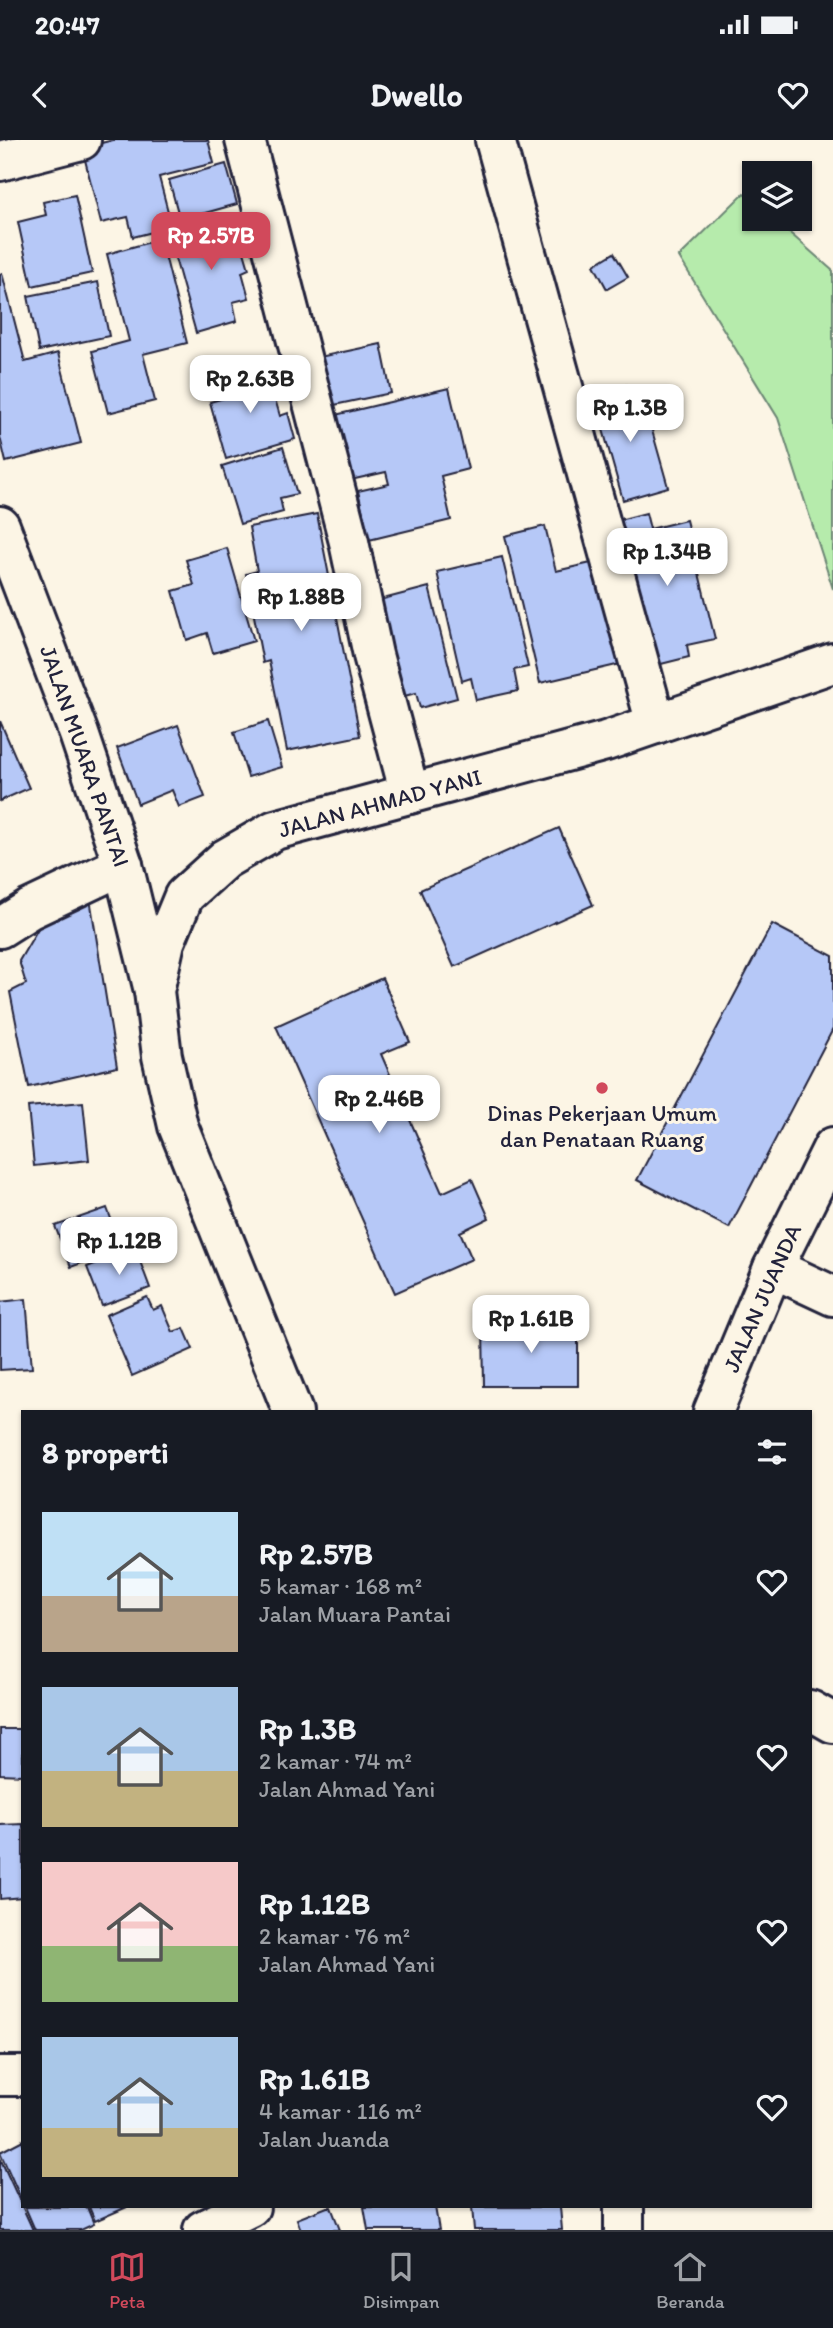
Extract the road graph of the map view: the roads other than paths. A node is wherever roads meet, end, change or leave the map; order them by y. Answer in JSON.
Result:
{"nodes":[{"id":1,"x":81,"y":140,"type":"edge"},
{"id":2,"x":245,"y":140,"type":"edge"},
{"id":3,"x":495,"y":140,"type":"edge"},
{"id":4,"x":0,"y":161,"type":"edge"},
{"id":5,"x":0,"y":526,"type":"edge"},
{"id":6,"x":833,"y":663,"type":"edge"},
{"id":7,"x":656,"y":724,"type":"junction"},
{"id":8,"x":410,"y":794,"type":"junction"},
{"id":9,"x":123,"y":865,"type":"junction"},
{"id":10,"x":0,"y":928,"type":"edge"},
{"id":11,"x":153,"y":991,"type":"junction"},
{"id":12,"x":833,"y":1147,"type":"edge"},
{"id":13,"x":773,"y":1268,"type":"junction"},
{"id":14,"x":833,"y":1296,"type":"edge"},
{"id":15,"x":292,"y":1410,"type":"edge"},
{"id":16,"x":714,"y":1410,"type":"edge"},
{"id":17,"x":812,"y":1711,"type":"edge"},
{"id":18,"x":833,"y":1723,"type":"edge"},
{"id":19,"x":0,"y":2076,"type":"edge"},
{"id":20,"x":21,"y":2076,"type":"edge"},
{"id":21,"x":248,"y":2208,"type":"edge"},
{"id":22,"x":624,"y":2208,"type":"edge"},
{"id":23,"x":203,"y":2230,"type":"edge"},
{"id":24,"x":624,"y":2230,"type":"edge"}],
"edges":[{"from":1,"to":4,"type":"main road"},
{"from":2,"to":8,"type":"main road"},
{"from":3,"to":7,"type":"main road"},
{"from":5,"to":9,"type":"main road","name":"JALAN MUARA PANTAI"},
{"from":6,"to":7,"type":"main road","name":"JALAN AHMAD YANI"},
{"from":7,"to":8,"type":"main road","name":"JALAN AHMAD YANI"},
{"from":8,"to":11,"type":"main road","name":"JALAN AHMAD YANI"},
{"from":9,"to":10,"type":"main road"},
{"from":9,"to":11,"type":"main road","name":"JALAN MUARA PANTAI"},
{"from":11,"to":15,"type":"main road","name":"JALAN AHMAD YANI"},
{"from":12,"to":13,"type":"main road","name":"JALAN JUANDA"},
{"from":13,"to":14,"type":"main road"},
{"from":13,"to":16,"type":"main road","name":"JALAN JUANDA"},
{"from":17,"to":18,"type":"main road"},
{"from":19,"to":20,"type":"main road"},
{"from":21,"to":23,"type":"main road"},
{"from":22,"to":24,"type":"main road"}]}
